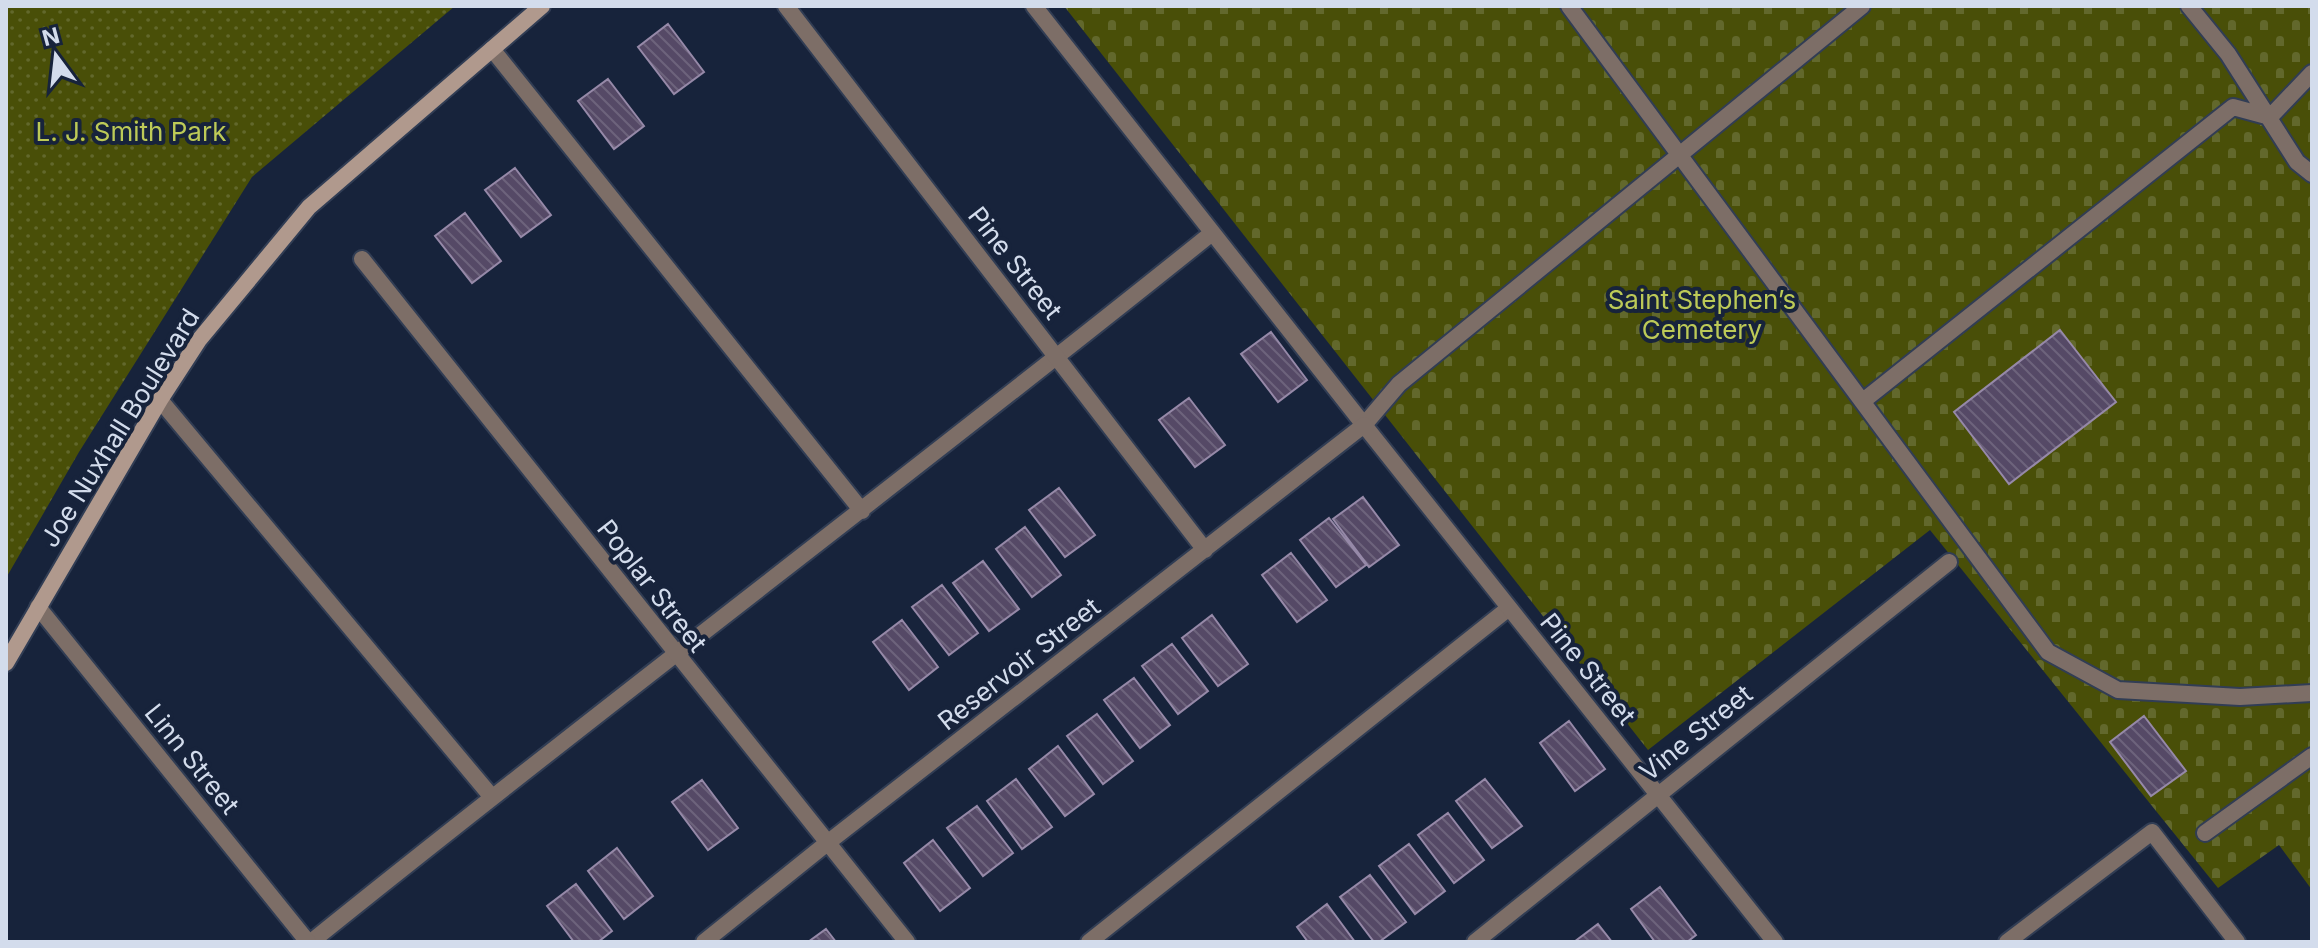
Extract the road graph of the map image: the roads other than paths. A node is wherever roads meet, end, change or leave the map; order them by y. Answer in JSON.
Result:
{"nodes":[{"id":1,"x":542,"y":6,"type":"edge"},
{"id":2,"x":786,"y":6,"type":"edge"},
{"id":3,"x":1034,"y":6,"type":"edge"},
{"id":4,"x":1569,"y":6,"type":"edge"},
{"id":5,"x":1862,"y":6,"type":"edge"},
{"id":6,"x":2189,"y":6,"type":"edge"},
{"id":7,"x":492,"y":49,"type":"junction"},
{"id":8,"x":2312,"y":73,"type":"edge"},
{"id":9,"x":2270,"y":117,"type":"junction"},
{"id":10,"x":1680,"y":155,"type":"junction"},
{"id":11,"x":2312,"y":174,"type":"edge"},
{"id":12,"x":1212,"y":233,"type":"junction"},
{"id":13,"x":362,"y":259,"type":"dead end"},
{"id":14,"x":1057,"y":358,"type":"junction"},
{"id":15,"x":160,"y":400,"type":"junction"},
{"id":16,"x":1863,"y":401,"type":"junction"},
{"id":17,"x":1364,"y":425,"type":"junction"},
{"id":18,"x":862,"y":511,"type":"junction"},
{"id":19,"x":1205,"y":550,"type":"junction"},
{"id":20,"x":1949,"y":562,"type":"dead end"},
{"id":21,"x":38,"y":607,"type":"junction"},
{"id":22,"x":1509,"y":608,"type":"junction"},
{"id":23,"x":676,"y":656,"type":"junction"},
{"id":24,"x":6,"y":663,"type":"edge"},
{"id":25,"x":2312,"y":693,"type":"edge"},
{"id":26,"x":2312,"y":756,"type":"edge"},
{"id":27,"x":1657,"y":794,"type":"junction"},
{"id":28,"x":491,"y":796,"type":"junction"},
{"id":29,"x":2205,"y":833,"type":"dead end"},
{"id":30,"x":826,"y":844,"type":"junction"},
{"id":31,"x":310,"y":942,"type":"edge"},
{"id":32,"x":704,"y":942,"type":"edge"},
{"id":33,"x":907,"y":942,"type":"edge"},
{"id":34,"x":1089,"y":942,"type":"edge"},
{"id":35,"x":1475,"y":942,"type":"edge"},
{"id":36,"x":1775,"y":942,"type":"edge"},
{"id":37,"x":2007,"y":942,"type":"edge"},
{"id":38,"x":2237,"y":942,"type":"edge"}],
"edges":[{"from":1,"to":7,"type":"street","name":"Joe Nuxhall Boulevard"},
{"from":2,"to":14,"type":"street","name":"Pine Street"},
{"from":3,"to":12,"type":"street","name":"Pine Street"},
{"from":4,"to":10,"type":"street"},
{"from":5,"to":10,"type":"street","name":"Reservoir Street"},
{"from":6,"to":9,"type":"street"},
{"from":7,"to":15,"type":"street","name":"Joe Nuxhall Boulevard"},
{"from":7,"to":18,"type":"street"},
{"from":8,"to":9,"type":"street"},
{"from":9,"to":11,"type":"street"},
{"from":9,"to":16,"type":"street"},
{"from":10,"to":16,"type":"street"},
{"from":10,"to":17,"type":"street","name":"Reservoir Street"},
{"from":12,"to":14,"type":"street"},
{"from":12,"to":17,"type":"street","name":"Pine Street"},
{"from":13,"to":23,"type":"street","name":"Poplar Street"},
{"from":14,"to":18,"type":"street"},
{"from":14,"to":19,"type":"street","name":"Pine Street"},
{"from":15,"to":21,"type":"street","name":"Joe Nuxhall Boulevard"},
{"from":15,"to":28,"type":"street"},
{"from":16,"to":25,"type":"street"},
{"from":17,"to":19,"type":"street","name":"Reservoir Street"},
{"from":17,"to":22,"type":"street","name":"Pine Street"},
{"from":18,"to":23,"type":"street"},
{"from":19,"to":30,"type":"street","name":"Reservoir Street"},
{"from":20,"to":27,"type":"street","name":"Vine Street"},
{"from":21,"to":24,"type":"street","name":"Joe Nuxhall Boulevard"},
{"from":21,"to":31,"type":"street","name":"Linn Street"},
{"from":22,"to":27,"type":"street","name":"Pine Street"},
{"from":22,"to":34,"type":"street"},
{"from":23,"to":28,"type":"street"},
{"from":23,"to":30,"type":"street","name":"Poplar Street"},
{"from":26,"to":29,"type":"street"},
{"from":27,"to":35,"type":"street","name":"Vine Street"},
{"from":27,"to":36,"type":"street","name":"Pine Street"},
{"from":28,"to":31,"type":"street"},
{"from":30,"to":32,"type":"street","name":"Reservoir Street"},
{"from":30,"to":33,"type":"street","name":"Poplar Street"},
{"from":37,"to":38,"type":"street"}]}
